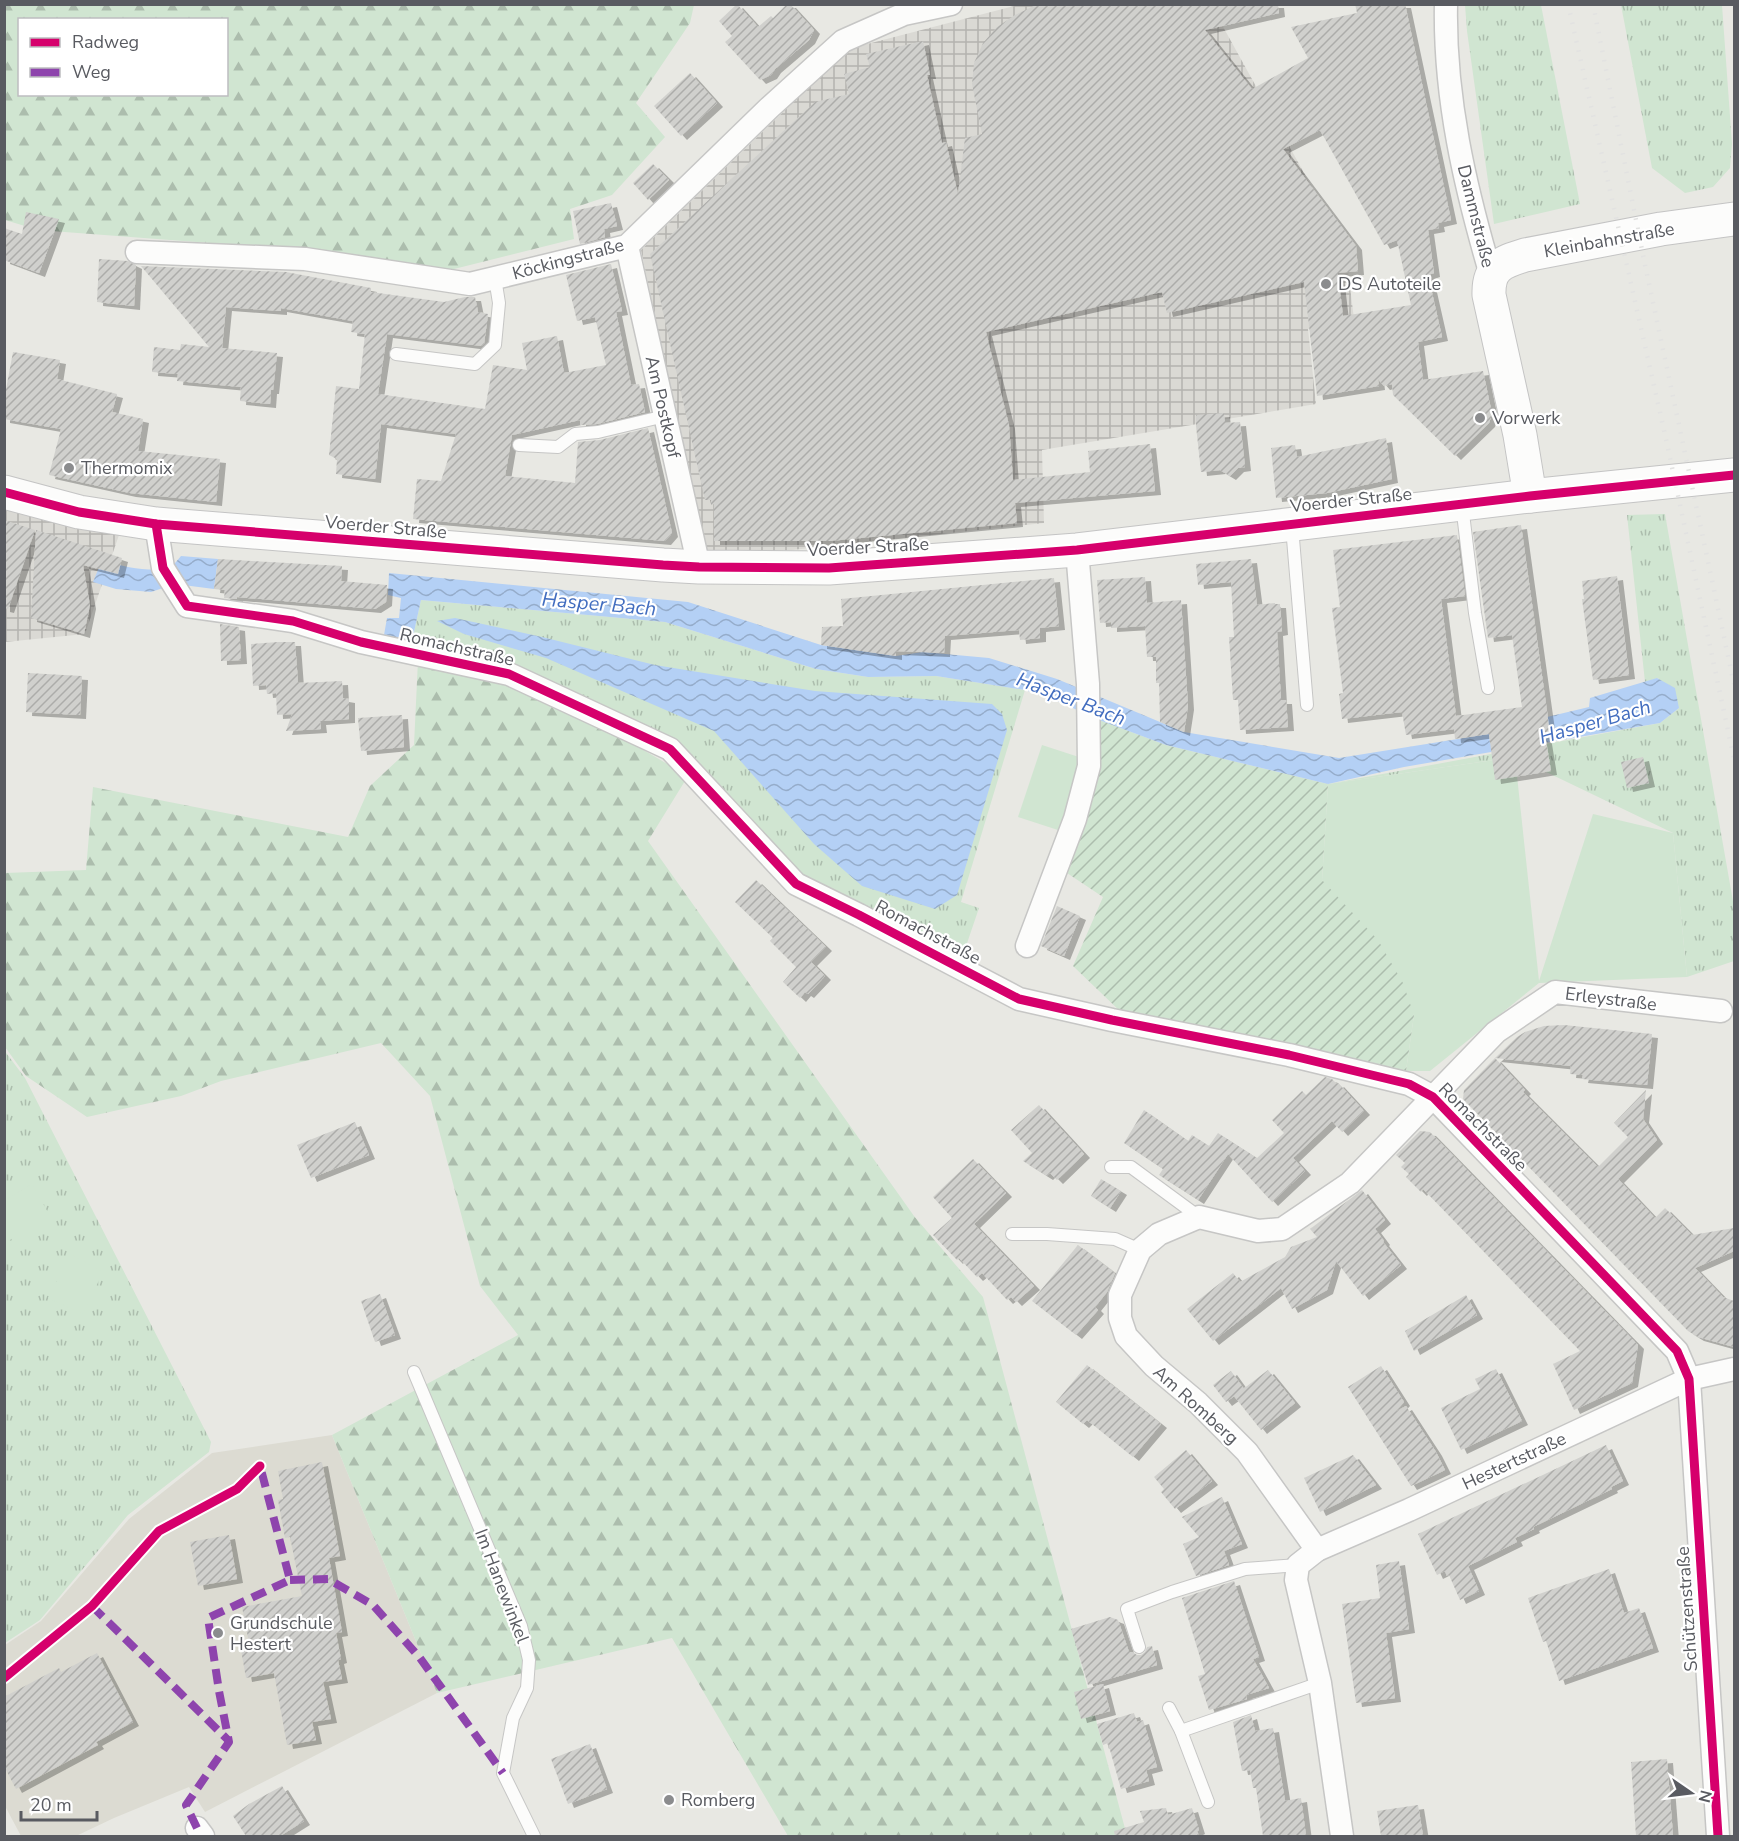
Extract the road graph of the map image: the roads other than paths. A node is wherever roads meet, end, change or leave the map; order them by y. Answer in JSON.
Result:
{"nodes":[{"id":1,"x":951,"y":4,"type":"edge"},
{"id":2,"x":1446,"y":4,"type":"edge"},
{"id":3,"x":1734,"y":219,"type":"edge"},
{"id":4,"x":627,"y":246,"type":"junction"},
{"id":5,"x":137,"y":252,"type":"dead end"},
{"id":6,"x":1491,"y":276,"type":"junction"},
{"id":7,"x":495,"y":278,"type":"junction"},
{"id":8,"x":396,"y":354,"type":"dead end"},
{"id":9,"x":665,"y":416,"type":"junction"},
{"id":10,"x":519,"y":445,"type":"dead end"},
{"id":11,"x":1734,"y":475,"type":"edge"},
{"id":12,"x":4,"y":492,"type":"edge"},
{"id":13,"x":1530,"y":496,"type":"junction"},
{"id":14,"x":1462,"y":504,"type":"junction"},
{"id":15,"x":1292,"y":523,"type":"junction"},
{"id":16,"x":156,"y":524,"type":"junction"},
{"id":17,"x":1077,"y":549,"type":"junction"},
{"id":18,"x":699,"y":567,"type":"junction"},
{"id":19,"x":1488,"y":688,"type":"dead end"},
{"id":20,"x":1307,"y":705,"type":"dead end"},
{"id":21,"x":1026,"y":946,"type":"dead end"},
{"id":22,"x":1721,"y":1011,"type":"dead end"},
{"id":23,"x":1433,"y":1097,"type":"junction"},
{"id":24,"x":1111,"y":1167,"type":"dead end"},
{"id":25,"x":1199,"y":1216,"type":"junction"},
{"id":26,"x":1012,"y":1234,"type":"dead end"},
{"id":27,"x":1140,"y":1250,"type":"junction"},
{"id":28,"x":1734,"y":1369,"type":"edge"},
{"id":29,"x":414,"y":1372,"type":"dead end"},
{"id":30,"x":1689,"y":1379,"type":"junction"},
{"id":31,"x":1317,"y":1550,"type":"junction"},
{"id":32,"x":1298,"y":1565,"type":"junction"},
{"id":33,"x":1139,"y":1647,"type":"dead end"},
{"id":34,"x":1320,"y":1683,"type":"junction"},
{"id":35,"x":1169,"y":1708,"type":"dead end"},
{"id":36,"x":1181,"y":1731,"type":"junction"},
{"id":37,"x":1208,"y":1802,"type":"dead end"},
{"id":38,"x":534,"y":1836,"type":"edge"},
{"id":39,"x":1341,"y":1836,"type":"edge"},
{"id":40,"x":1718,"y":1836,"type":"edge"}],
"edges":[{"from":1,"to":4,"type":"street","name":"Köckingstraße"},
{"from":2,"to":6,"type":"street","name":"Dammstraße"},
{"from":3,"to":6,"type":"main road","name":"Kleinbahnstraße"},
{"from":4,"to":7,"type":"street","name":"Köckingstraße"},
{"from":4,"to":9,"type":"street","name":"Am Postkopf"},
{"from":5,"to":7,"type":"street","name":"Köckingstraße"},
{"from":6,"to":13,"type":"main road","name":"Dammstraße"},
{"from":7,"to":8,"type":"lane"},
{"from":9,"to":10,"type":"lane"},
{"from":9,"to":18,"type":"street","name":"Am Postkopf"},
{"from":11,"to":13,"type":"main road","name":"Voerder Straße"},
{"from":12,"to":16,"type":"main road","name":"Voerder Straße"},
{"from":13,"to":14,"type":"main road","name":"Voerder Straße"},
{"from":14,"to":15,"type":"main road","name":"Voerder Straße"},
{"from":14,"to":19,"type":"lane"},
{"from":15,"to":17,"type":"main road","name":"Voerder Straße"},
{"from":15,"to":20,"type":"lane"},
{"from":16,"to":18,"type":"main road","name":"Voerder Straße"},
{"from":16,"to":23,"type":"street","name":"Romachstraße"},
{"from":17,"to":18,"type":"main road","name":"Voerder Straße"},
{"from":17,"to":21,"type":"street"},
{"from":22,"to":23,"type":"street","name":"Erleystraße"},
{"from":23,"to":25,"type":"street","name":"Romachstraße"},
{"from":23,"to":30,"type":"street","name":"Romachstraße"},
{"from":24,"to":25,"type":"lane","name":"Romachstraße"},
{"from":25,"to":27,"type":"street"},
{"from":26,"to":27,"type":"lane"},
{"from":27,"to":31,"type":"street","name":"Am Romberg"},
{"from":28,"to":30,"type":"street","name":"Hestertstraße"},
{"from":29,"to":38,"type":"lane","name":"Im Hanewinkel"},
{"from":30,"to":31,"type":"street","name":"Hestertstraße"},
{"from":30,"to":40,"type":"street","name":"Schützenstraße"},
{"from":31,"to":32,"type":"street","name":"Hestertstraße"},
{"from":32,"to":33,"type":"lane"},
{"from":32,"to":34,"type":"street"},
{"from":34,"to":36,"type":"lane"},
{"from":34,"to":39,"type":"street"},
{"from":35,"to":36,"type":"lane"},
{"from":36,"to":37,"type":"lane"}]}
